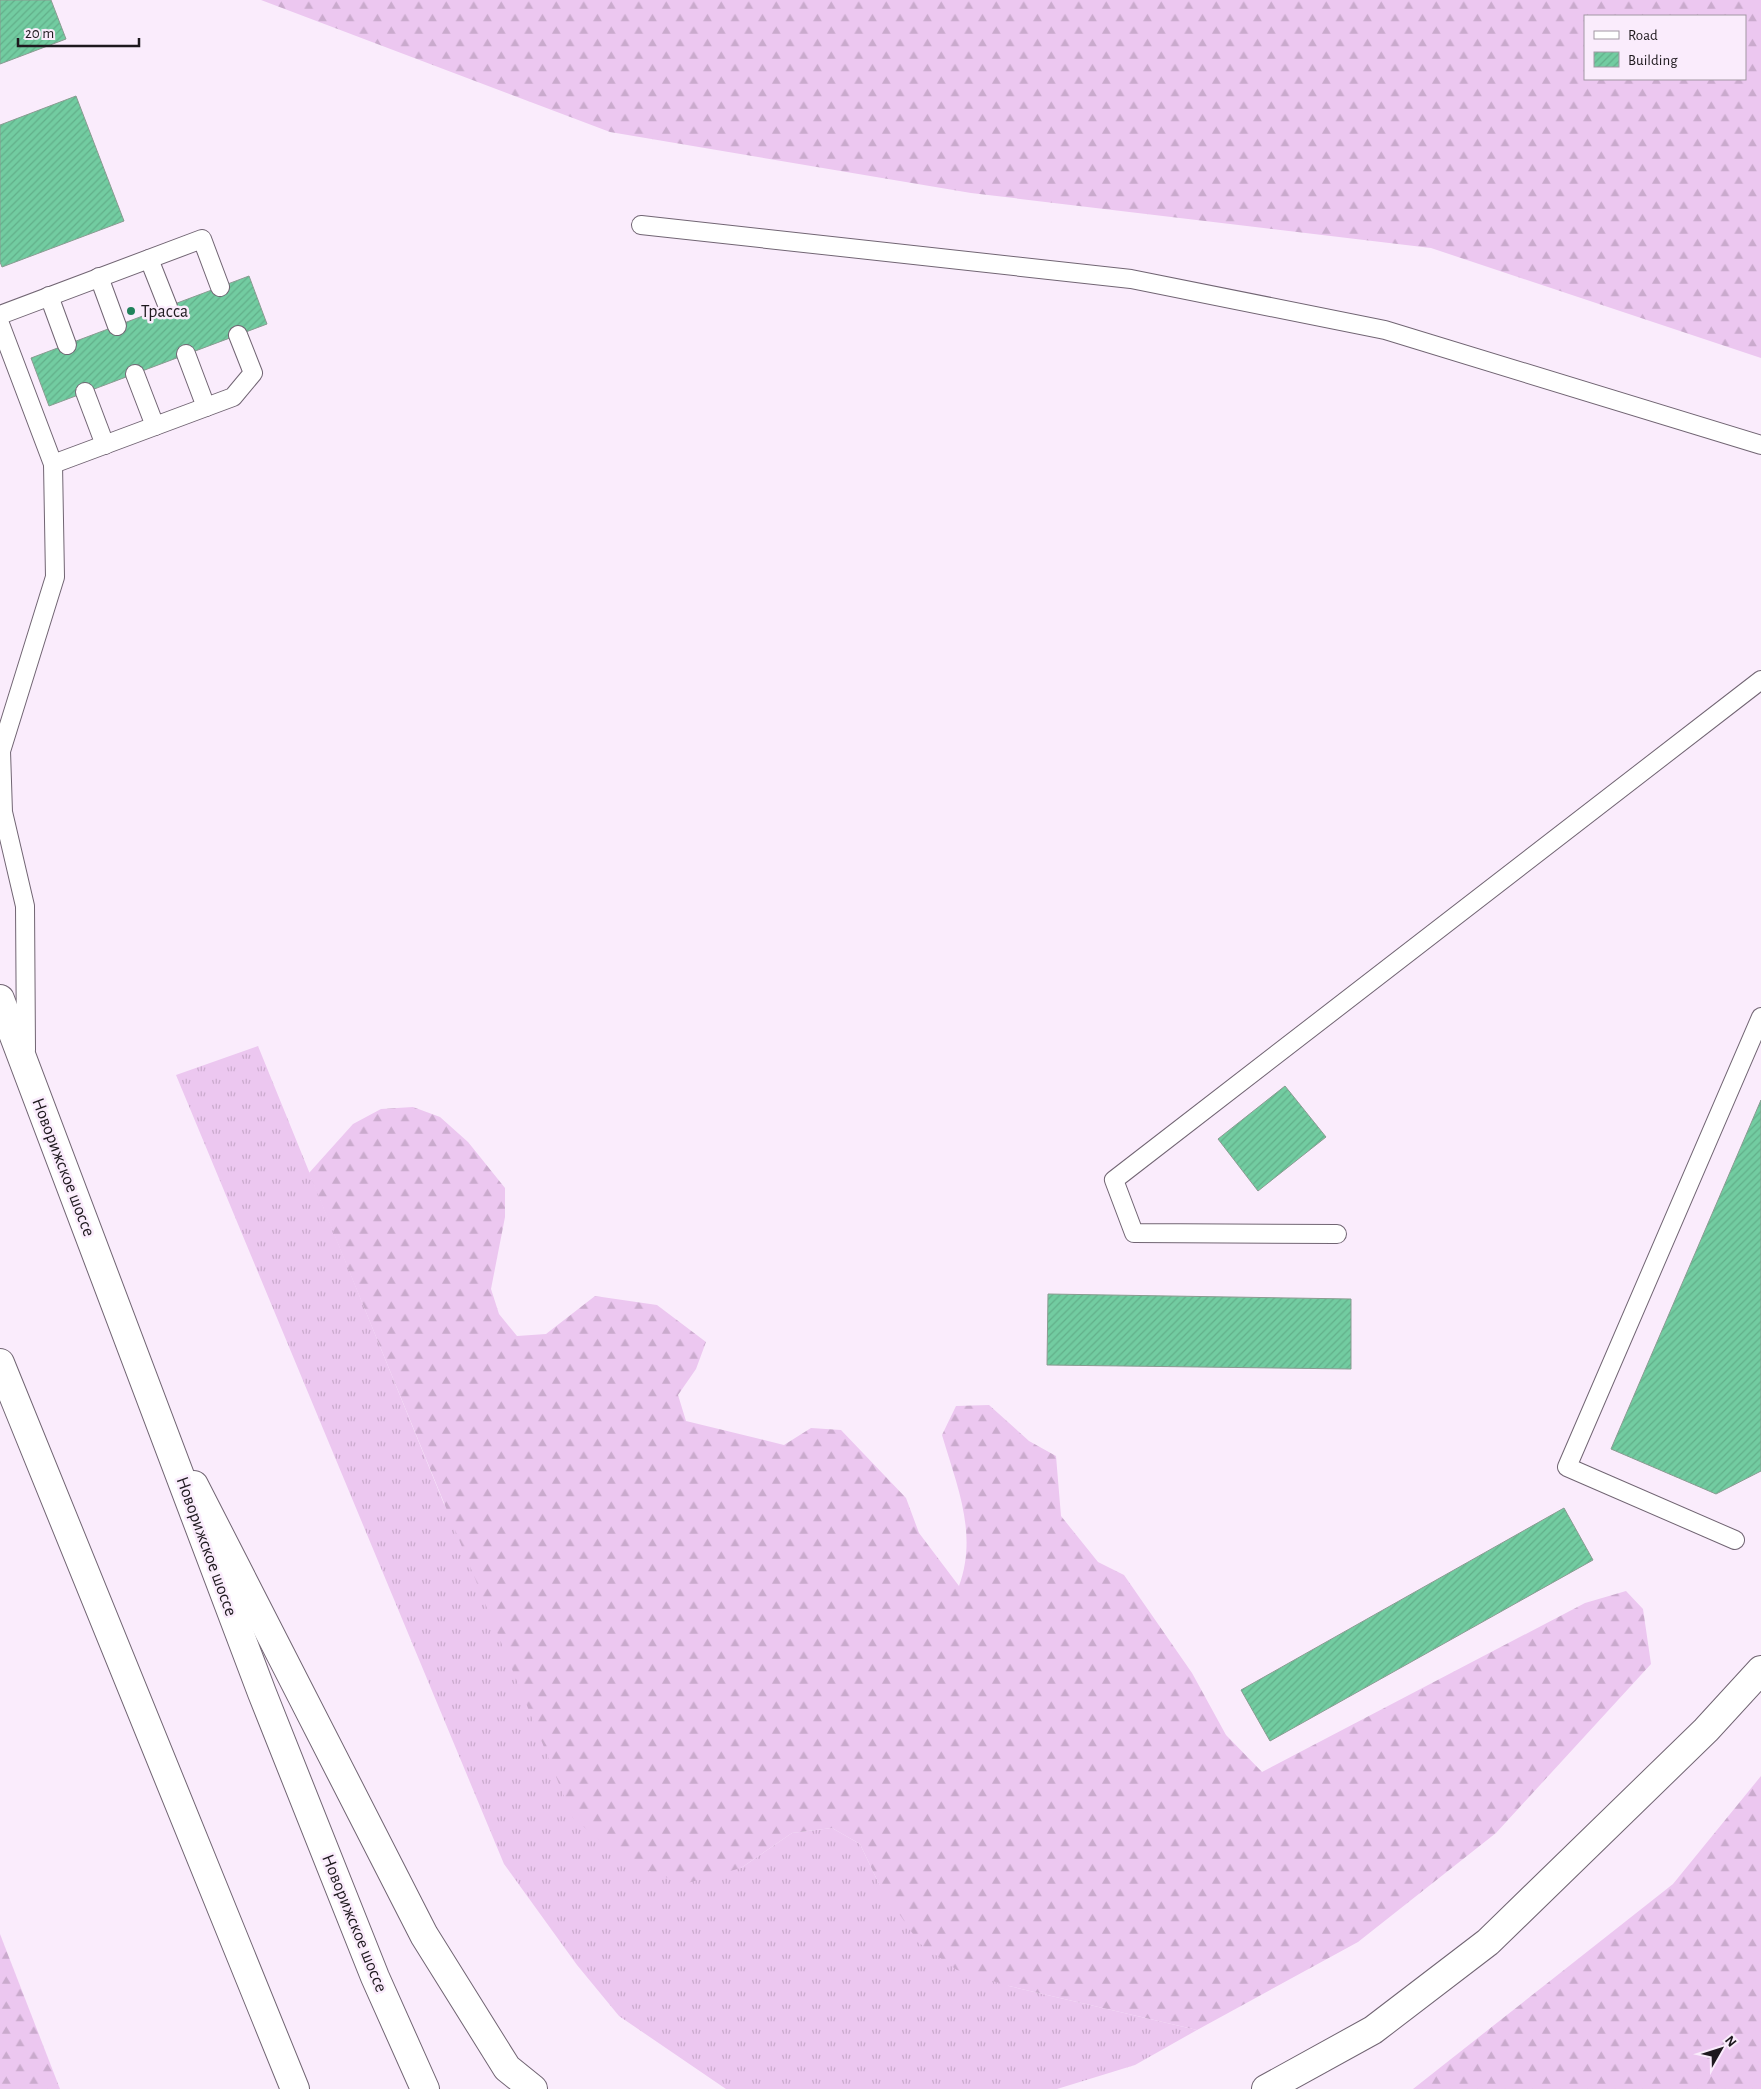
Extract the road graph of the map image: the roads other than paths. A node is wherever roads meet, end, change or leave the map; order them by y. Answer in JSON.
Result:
{"nodes":[{"id":1,"x":641,"y":224,"type":"dead end"},
{"id":2,"x":150,"y":259,"type":"junction"},
{"id":3,"x":99,"y":277,"type":"junction"},
{"id":4,"x":220,"y":287,"type":"dead end"},
{"id":5,"x":49,"y":296,"type":"junction"},
{"id":6,"x":168,"y":307,"type":"dead end"},
{"id":7,"x":0,"y":315,"type":"edge"},
{"id":8,"x":0,"y":324,"type":"edge"},
{"id":9,"x":117,"y":326,"type":"dead end"},
{"id":10,"x":238,"y":335,"type":"dead end"},
{"id":11,"x":67,"y":344,"type":"dead end"},
{"id":12,"x":186,"y":354,"type":"dead end"},
{"id":13,"x":135,"y":374,"type":"dead end"},
{"id":14,"x":85,"y":392,"type":"dead end"},
{"id":15,"x":206,"y":407,"type":"junction"},
{"id":16,"x":155,"y":426,"type":"junction"},
{"id":17,"x":105,"y":445,"type":"junction"},
{"id":18,"x":1761,"y":445,"type":"edge"},
{"id":19,"x":53,"y":464,"type":"junction"},
{"id":20,"x":1761,"y":680,"type":"edge"},
{"id":21,"x":0,"y":999,"type":"edge"},
{"id":22,"x":1761,"y":1016,"type":"edge"},
{"id":23,"x":26,"y":1066,"type":"junction"},
{"id":24,"x":1337,"y":1234,"type":"dead end"},
{"id":25,"x":0,"y":1363,"type":"edge"},
{"id":26,"x":160,"y":1420,"type":"junction"},
{"id":27,"x":1735,"y":1540,"type":"dead end"},
{"id":28,"x":1761,"y":1670,"type":"edge"},
{"id":29,"x":295,"y":2089,"type":"edge"},
{"id":30,"x":425,"y":2089,"type":"edge"},
{"id":31,"x":533,"y":2089,"type":"edge"},
{"id":32,"x":1266,"y":2089,"type":"edge"}],
"edges":[{"from":1,"to":18,"type":"lane"},
{"from":2,"to":3,"type":"lane"},
{"from":2,"to":4,"type":"lane"},
{"from":2,"to":6,"type":"lane"},
{"from":3,"to":5,"type":"lane"},
{"from":3,"to":9,"type":"lane"},
{"from":5,"to":7,"type":"lane"},
{"from":5,"to":11,"type":"lane"},
{"from":8,"to":19,"type":"lane"},
{"from":10,"to":15,"type":"lane"},
{"from":12,"to":15,"type":"lane"},
{"from":13,"to":16,"type":"lane"},
{"from":14,"to":17,"type":"lane"},
{"from":15,"to":16,"type":"lane"},
{"from":16,"to":17,"type":"lane"},
{"from":17,"to":19,"type":"lane"},
{"from":19,"to":23,"type":"lane"},
{"from":20,"to":24,"type":"lane"},
{"from":21,"to":23,"type":"main road","name":"Новорижское шоссе"},
{"from":22,"to":27,"type":"lane"},
{"from":23,"to":26,"type":"main road","name":"Новорижское шоссе"},
{"from":25,"to":29,"type":"main road"},
{"from":26,"to":30,"type":"main road","name":"Новорижское шоссе"},
{"from":26,"to":31,"type":"main road"},
{"from":28,"to":32,"type":"main road"}]}
